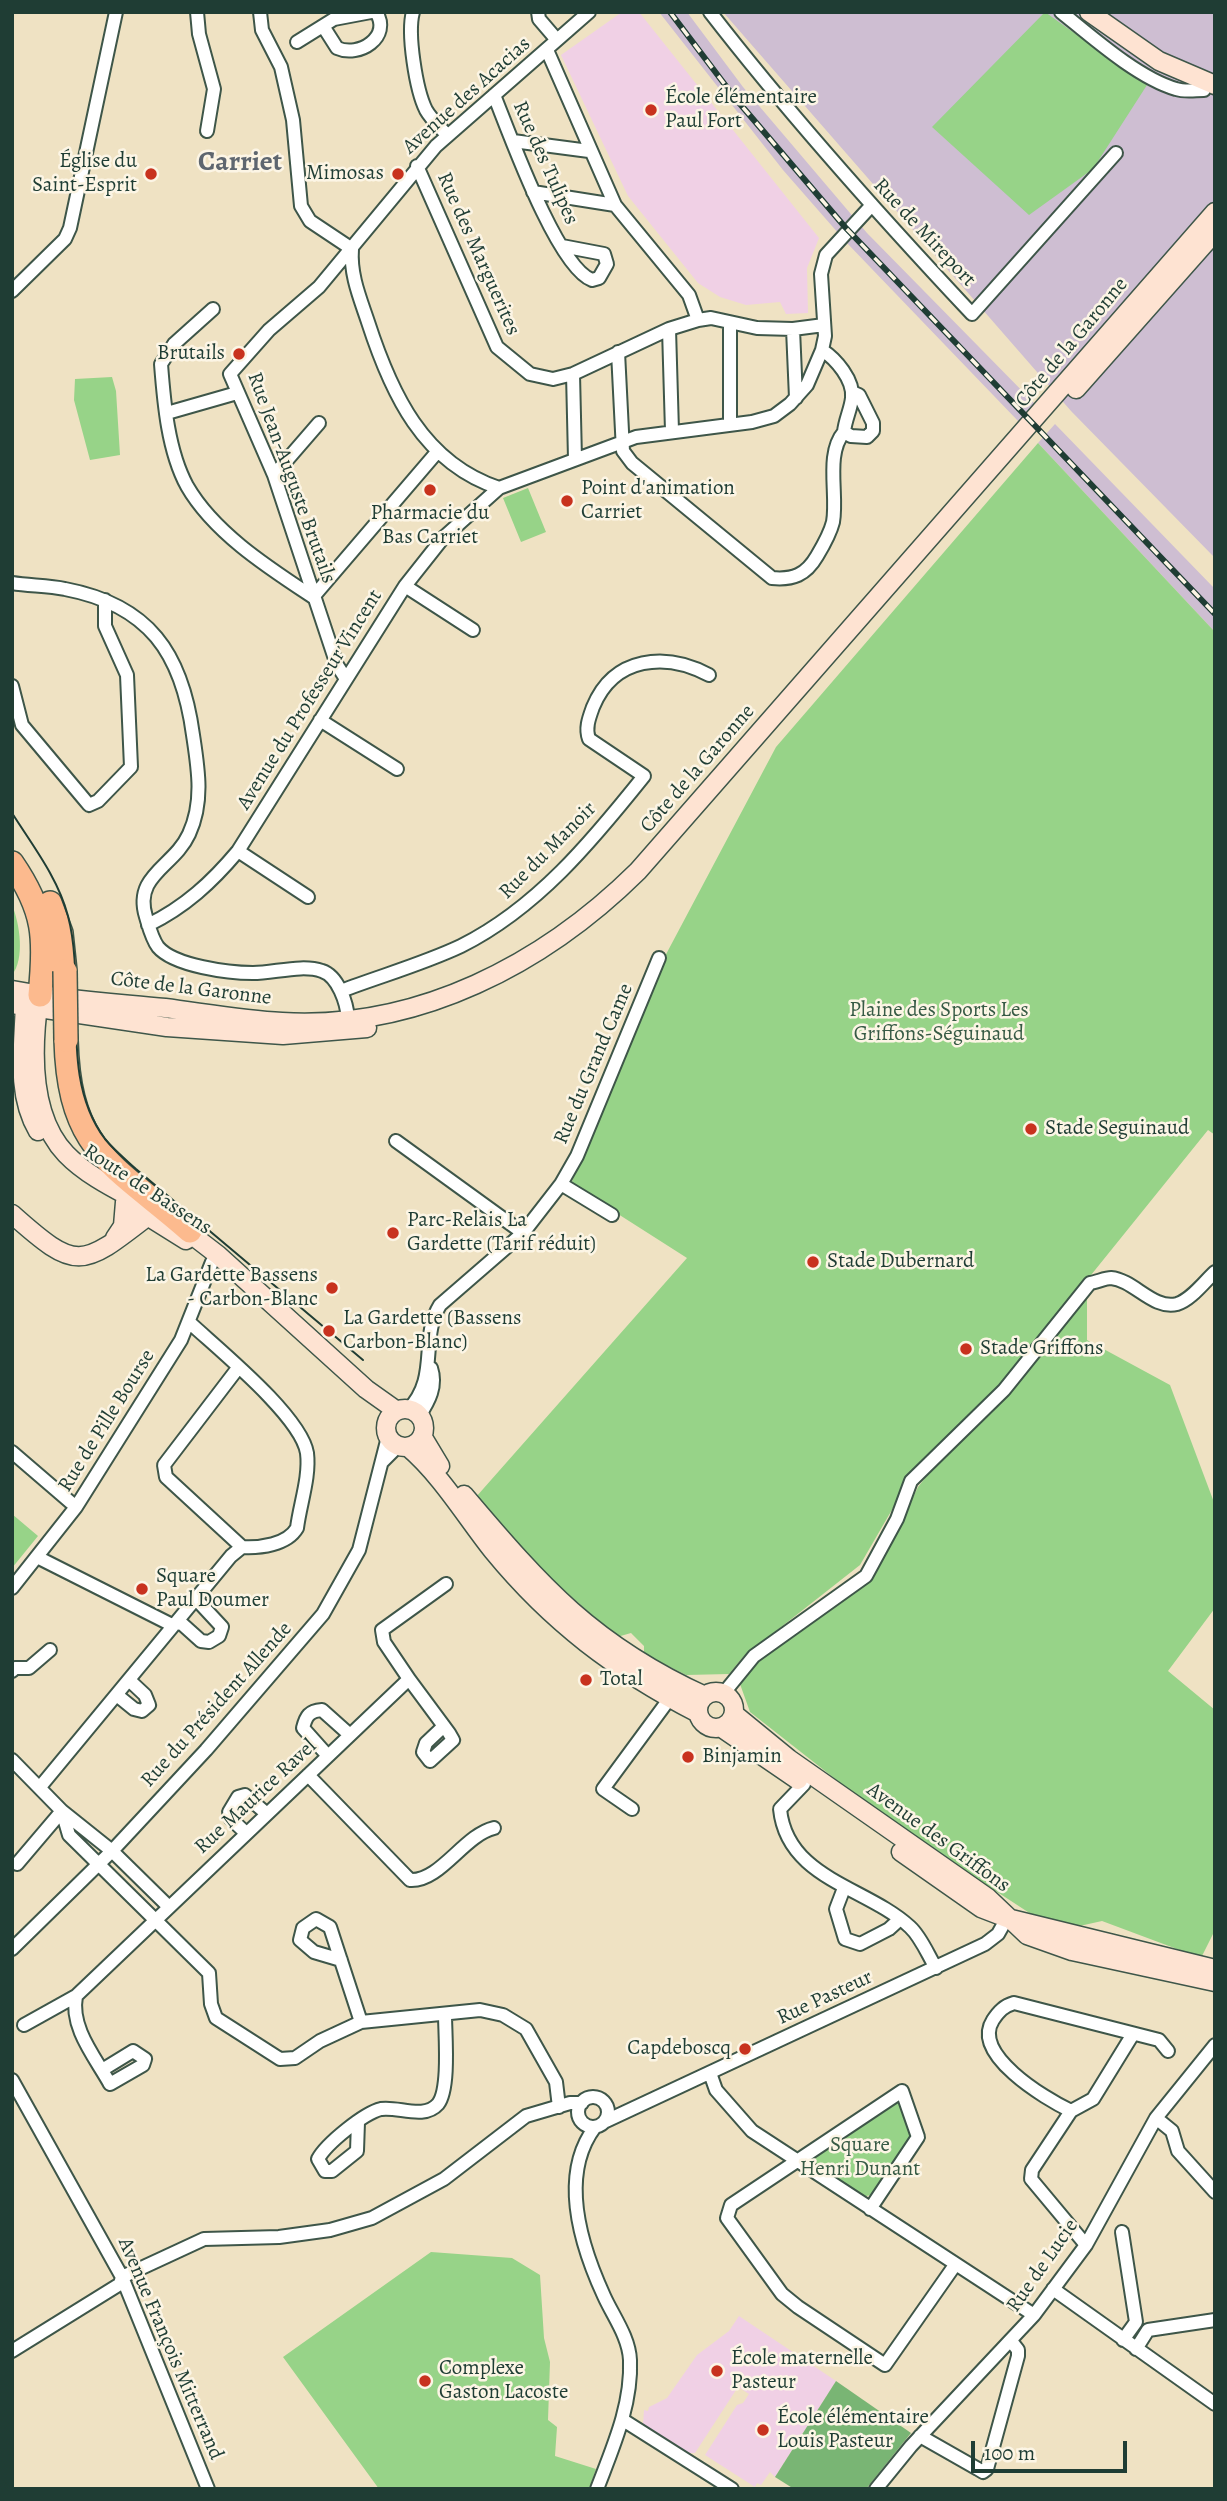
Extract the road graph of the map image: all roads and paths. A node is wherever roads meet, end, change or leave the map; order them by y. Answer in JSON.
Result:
{"nodes":[{"id":1,"x":116,"y":12,"type":"edge"},
{"id":2,"x":197,"y":12,"type":"edge"},
{"id":3,"x":260,"y":12,"type":"edge"},
{"id":4,"x":374,"y":12,"type":"edge"},
{"id":5,"x":413,"y":12,"type":"edge"},
{"id":6,"x":538,"y":12,"type":"edge"},
{"id":7,"x":589,"y":12,"type":"edge"},
{"id":8,"x":710,"y":12,"type":"edge"},
{"id":9,"x":1061,"y":12,"type":"edge"},
{"id":10,"x":1088,"y":12,"type":"edge"},
{"id":11,"x":323,"y":26,"type":"junction"},
{"id":12,"x":557,"y":40,"type":"junction"},
{"id":13,"x":297,"y":41,"type":"dead end"},
{"id":14,"x":547,"y":50,"type":"junction"},
{"id":15,"x":1211,"y":91,"type":"edge"},
{"id":16,"x":494,"y":95,"type":"junction"},
{"id":17,"x":207,"y":131,"type":"dead end"},
{"id":18,"x":447,"y":135,"type":"junction"},
{"id":19,"x":513,"y":141,"type":"junction"},
{"id":20,"x":589,"y":151,"type":"junction"},
{"id":21,"x":1116,"y":153,"type":"dead end"},
{"id":22,"x":417,"y":166,"type":"junction"},
{"id":23,"x":533,"y":192,"type":"junction"},
{"id":24,"x":615,"y":205,"type":"junction"},
{"id":25,"x":871,"y":206,"type":"junction"},
{"id":26,"x":1215,"y":212,"type":"edge"},
{"id":27,"x":1215,"y":232,"type":"edge"},
{"id":28,"x":562,"y":246,"type":"dead end"},
{"id":29,"x":352,"y":249,"type":"junction"},
{"id":30,"x":12,"y":292,"type":"edge"},
{"id":31,"x":213,"y":309,"type":"dead end"},
{"id":32,"x":698,"y":320,"type":"junction"},
{"id":33,"x":730,"y":323,"type":"junction"},
{"id":34,"x":824,"y":325,"type":"junction"},
{"id":35,"x":669,"y":329,"type":"junction"},
{"id":36,"x":793,"y":330,"type":"junction"},
{"id":37,"x":822,"y":350,"type":"junction"},
{"id":38,"x":618,"y":352,"type":"junction"},
{"id":39,"x":573,"y":374,"type":"junction"},
{"id":40,"x":852,"y":392,"type":"junction"},
{"id":41,"x":237,"y":393,"type":"junction"},
{"id":42,"x":796,"y":398,"type":"junction"},
{"id":43,"x":167,"y":413,"type":"junction"},
{"id":44,"x":319,"y":423,"type":"dead end"},
{"id":45,"x":730,"y":425,"type":"junction"},
{"id":46,"x":672,"y":431,"type":"junction"},
{"id":47,"x":844,"y":432,"type":"junction"},
{"id":48,"x":620,"y":443,"type":"junction"},
{"id":49,"x":438,"y":451,"type":"junction"},
{"id":50,"x":575,"y":459,"type":"junction"},
{"id":51,"x":274,"y":475,"type":"junction"},
{"id":52,"x":499,"y":488,"type":"junction"},
{"id":53,"x":12,"y":583,"type":"edge"},
{"id":54,"x":405,"y":586,"type":"junction"},
{"id":55,"x":313,"y":597,"type":"junction"},
{"id":56,"x":105,"y":600,"type":"junction"},
{"id":57,"x":473,"y":631,"type":"dead end"},
{"id":58,"x":709,"y":675,"type":"dead end"},
{"id":59,"x":346,"y":679,"type":"junction"},
{"id":60,"x":12,"y":686,"type":"edge"},
{"id":61,"x":320,"y":720,"type":"junction"},
{"id":62,"x":397,"y":769,"type":"dead end"},
{"id":63,"x":12,"y":848,"type":"edge"},
{"id":64,"x":238,"y":851,"type":"junction"},
{"id":65,"x":12,"y":863,"type":"edge"},
{"id":66,"x":12,"y":891,"type":"edge"},
{"id":67,"x":308,"y":897,"type":"dead end"},
{"id":68,"x":149,"y":925,"type":"junction"},
{"id":69,"x":659,"y":958,"type":"dead end"},
{"id":70,"x":54,"y":970,"type":"junction"},
{"id":71,"x":341,"y":995,"type":"junction"},
{"id":72,"x":24,"y":1004,"type":"edge"},
{"id":73,"x":73,"y":1004,"type":"junction"},
{"id":74,"x":348,"y":1019,"type":"junction"},
{"id":75,"x":330,"y":1026,"type":"junction"},
{"id":76,"x":36,"y":1054,"type":"junction"},
{"id":77,"x":396,"y":1141,"type":"dead end"},
{"id":78,"x":561,"y":1184,"type":"junction"},
{"id":79,"x":125,"y":1202,"type":"junction"},
{"id":80,"x":12,"y":1214,"type":"edge"},
{"id":81,"x":612,"y":1215,"type":"dead end"},
{"id":82,"x":148,"y":1216,"type":"junction"},
{"id":83,"x":190,"y":1231,"type":"junction"},
{"id":84,"x":523,"y":1233,"type":"junction"},
{"id":85,"x":109,"y":1246,"type":"junction"},
{"id":86,"x":212,"y":1262,"type":"junction"},
{"id":87,"x":1215,"y":1272,"type":"edge"},
{"id":88,"x":271,"y":1306,"type":"junction"},
{"id":89,"x":189,"y":1322,"type":"junction"},
{"id":90,"x":430,"y":1366,"type":"joint"},
{"id":91,"x":238,"y":1368,"type":"junction"},
{"id":92,"x":403,"y":1428,"type":"junction"},
{"id":93,"x":12,"y":1452,"type":"edge"},
{"id":94,"x":76,"y":1507,"type":"junction"},
{"id":95,"x":242,"y":1547,"type":"junction"},
{"id":96,"x":39,"y":1558,"type":"junction"},
{"id":97,"x":446,"y":1584,"type":"dead end"},
{"id":98,"x":12,"y":1588,"type":"edge"},
{"id":99,"x":196,"y":1599,"type":"junction"},
{"id":100,"x":172,"y":1625,"type":"junction"},
{"id":101,"x":50,"y":1650,"type":"dead end"},
{"id":102,"x":12,"y":1671,"type":"edge"},
{"id":103,"x":409,"y":1679,"type":"junction"},
{"id":104,"x":129,"y":1680,"type":"junction"},
{"id":105,"x":723,"y":1694,"type":"junction"},
{"id":106,"x":118,"y":1696,"type":"junction"},
{"id":107,"x":705,"y":1696,"type":"junction"},
{"id":108,"x":670,"y":1698,"type":"junction"},
{"id":109,"x":698,"y":1713,"type":"junction"},
{"id":110,"x":727,"y":1721,"type":"junction"},
{"id":111,"x":444,"y":1726,"type":"dead end"},
{"id":112,"x":350,"y":1735,"type":"junction"},
{"id":113,"x":770,"y":1752,"type":"junction"},
{"id":114,"x":328,"y":1756,"type":"junction"},
{"id":115,"x":12,"y":1760,"type":"edge"},
{"id":116,"x":308,"y":1775,"type":"junction"},
{"id":117,"x":804,"y":1784,"type":"junction"},
{"id":118,"x":40,"y":1787,"type":"junction"},
{"id":119,"x":632,"y":1808,"type":"dead end"},
{"id":120,"x":62,"y":1811,"type":"junction"},
{"id":121,"x":267,"y":1814,"type":"junction"},
{"id":122,"x":494,"y":1828,"type":"dead end"},
{"id":123,"x":246,"y":1833,"type":"junction"},
{"id":124,"x":111,"y":1851,"type":"junction"},
{"id":125,"x":17,"y":1864,"type":"dead end"},
{"id":126,"x":98,"y":1864,"type":"junction"},
{"id":127,"x":844,"y":1888,"type":"junction"},
{"id":128,"x":168,"y":1906,"type":"junction"},
{"id":129,"x":156,"y":1918,"type":"junction"},
{"id":130,"x":1007,"y":1918,"type":"junction"},
{"id":131,"x":900,"y":1919,"type":"junction"},
{"id":132,"x":12,"y":1951,"type":"edge"},
{"id":133,"x":341,"y":1960,"type":"dead end"},
{"id":134,"x":936,"y":1968,"type":"junction"},
{"id":135,"x":1215,"y":1969,"type":"edge"},
{"id":136,"x":1215,"y":1982,"type":"edge"},
{"id":137,"x":76,"y":1996,"type":"junction"},
{"id":138,"x":444,"y":2014,"type":"junction"},
{"id":139,"x":361,"y":2022,"type":"junction"},
{"id":140,"x":24,"y":2025,"type":"dead end"},
{"id":141,"x":1133,"y":2034,"type":"junction"},
{"id":142,"x":1215,"y":2045,"type":"edge"},
{"id":143,"x":1168,"y":2051,"type":"dead end"},
{"id":144,"x":102,"y":2070,"type":"dead end"},
{"id":145,"x":710,"y":2073,"type":"junction"},
{"id":146,"x":12,"y":2080,"type":"edge"},
{"id":147,"x":648,"y":2100,"type":"junction"},
{"id":148,"x":605,"y":2102,"type":"junction"},
{"id":149,"x":582,"y":2103,"type":"junction"},
{"id":150,"x":559,"y":2107,"type":"junction"},
{"id":151,"x":1071,"y":2110,"type":"junction"},
{"id":152,"x":1156,"y":2118,"type":"junction"},
{"id":153,"x":358,"y":2122,"type":"dead end"},
{"id":154,"x":590,"y":2125,"type":"junction"},
{"id":155,"x":796,"y":2161,"type":"junction"},
{"id":156,"x":1215,"y":2192,"type":"edge"},
{"id":157,"x":870,"y":2209,"type":"junction"},
{"id":158,"x":1122,"y":2232,"type":"dead end"},
{"id":159,"x":1086,"y":2245,"type":"junction"},
{"id":160,"x":955,"y":2265,"type":"junction"},
{"id":161,"x":122,"y":2277,"type":"junction"},
{"id":162,"x":1053,"y":2289,"type":"junction"},
{"id":163,"x":1034,"y":2315,"type":"junction"},
{"id":164,"x":1215,"y":2320,"type":"edge"},
{"id":165,"x":1136,"y":2322,"type":"junction"},
{"id":166,"x":1148,"y":2330,"type":"junction"},
{"id":167,"x":1123,"y":2340,"type":"junction"},
{"id":168,"x":1011,"y":2341,"type":"junction"},
{"id":169,"x":1136,"y":2348,"type":"junction"},
{"id":170,"x":12,"y":2351,"type":"edge"},
{"id":171,"x":1215,"y":2404,"type":"edge"},
{"id":172,"x":623,"y":2420,"type":"junction"},
{"id":173,"x":920,"y":2436,"type":"junction"},
{"id":174,"x":208,"y":2489,"type":"edge"},
{"id":175,"x":597,"y":2489,"type":"edge"},
{"id":176,"x":732,"y":2489,"type":"edge"},
{"id":177,"x":876,"y":2489,"type":"edge"}],
"edges":[{"from":1,"to":30,"type":"street"},
{"from":2,"to":17,"type":"street"},
{"from":3,"to":29,"type":"street"},
{"from":4,"to":11,"type":"street"},
{"from":4,"to":11,"type":"street"},
{"from":5,"to":18,"type":"street"},
{"from":6,"to":12,"type":"street"},
{"from":7,"to":12,"type":"street","name":"Avenue des Acacias"},
{"from":8,"to":25,"type":"street","name":"Rue de Mireport"},
{"from":9,"to":15,"type":"street"},
{"from":10,"to":15,"type":"main road"},
{"from":11,"to":13,"type":"street"},
{"from":12,"to":14,"type":"street","name":"Avenue des Acacias"},
{"from":14,"to":16,"type":"street","name":"Avenue des Acacias"},
{"from":14,"to":20,"type":"street"},
{"from":16,"to":18,"type":"street","name":"Avenue des Acacias"},
{"from":16,"to":19,"type":"street","name":"Rue des Tulipes"},
{"from":18,"to":22,"type":"street","name":"Avenue des Acacias"},
{"from":19,"to":20,"type":"street"},
{"from":19,"to":23,"type":"street","name":"Rue des Tulipes"},
{"from":20,"to":24,"type":"street"},
{"from":21,"to":25,"type":"street","name":"Rue de Mireport"},
{"from":22,"to":29,"type":"street","name":"Avenue des Acacias"},
{"from":22,"to":39,"type":"street","name":"Rue des Marguerites"},
{"from":23,"to":24,"type":"street"},
{"from":23,"to":28,"type":"street","name":"Rue des Tulipes"},
{"from":24,"to":32,"type":"street"},
{"from":25,"to":34,"type":"street"},
{"from":26,"to":74,"type":"main road","name":"Côte de la Garonne"},
{"from":27,"to":75,"type":"main road","name":"Côte de la Garonne"},
{"from":29,"to":41,"type":"street","name":"Rue Jean-Auguste Brutails"},
{"from":29,"to":49,"type":"street"},
{"from":31,"to":43,"type":"street"},
{"from":32,"to":33,"type":"street"},
{"from":32,"to":35,"type":"street","name":"Rue des Marguerites"},
{"from":33,"to":36,"type":"street"},
{"from":33,"to":45,"type":"street"},
{"from":34,"to":36,"type":"street"},
{"from":34,"to":37,"type":"street"},
{"from":35,"to":38,"type":"street","name":"Rue des Marguerites"},
{"from":35,"to":46,"type":"street"},
{"from":36,"to":42,"type":"street"},
{"from":37,"to":40,"type":"street"},
{"from":37,"to":42,"type":"street"},
{"from":38,"to":39,"type":"street","name":"Rue des Marguerites"},
{"from":38,"to":48,"type":"street"},
{"from":39,"to":50,"type":"street"},
{"from":40,"to":47,"type":"street"},
{"from":40,"to":47,"type":"street"},
{"from":41,"to":43,"type":"street"},
{"from":41,"to":51,"type":"street","name":"Rue Jean-Auguste Brutails"},
{"from":42,"to":45,"type":"street"},
{"from":43,"to":55,"type":"street"},
{"from":44,"to":51,"type":"street"},
{"from":45,"to":46,"type":"street"},
{"from":46,"to":48,"type":"street"},
{"from":47,"to":48,"type":"street"},
{"from":48,"to":50,"type":"street"},
{"from":49,"to":52,"type":"street"},
{"from":49,"to":55,"type":"street"},
{"from":50,"to":52,"type":"street"},
{"from":51,"to":55,"type":"street","name":"Rue Jean-Auguste Brutails"},
{"from":52,"to":54,"type":"street","name":"Avenue du Professeur Vincent"},
{"from":53,"to":56,"type":"street"},
{"from":54,"to":57,"type":"street"},
{"from":54,"to":59,"type":"street","name":"Avenue du Professeur Vincent"},
{"from":55,"to":59,"type":"street","name":"Rue Jean-Auguste Brutails"},
{"from":56,"to":60,"type":"street"},
{"from":56,"to":68,"type":"street"},
{"from":58,"to":71,"type":"street","name":"Rue du Manoir"},
{"from":59,"to":61,"type":"street","name":"Avenue du Professeur Vincent"},
{"from":61,"to":62,"type":"street"},
{"from":61,"to":64,"type":"street","name":"Avenue du Professeur Vincent"},
{"from":63,"to":70,"type":"highway"},
{"from":64,"to":67,"type":"street"},
{"from":64,"to":68,"type":"street","name":"Avenue du Professeur Vincent"},
{"from":65,"to":70,"type":"highway"},
{"from":66,"to":72,"type":"highway"},
{"from":68,"to":71,"type":"street"},
{"from":69,"to":78,"type":"street","name":"Rue du Grand Came"},
{"from":70,"to":72,"type":"highway"},
{"from":70,"to":73,"type":"highway"},
{"from":70,"to":83,"type":"highway","bridge":true},
{"from":71,"to":74,"type":"street"},
{"from":71,"to":75,"type":"street"},
{"from":72,"to":73,"type":"main road","name":"Côte de la Garonne"},
{"from":72,"to":76,"type":"main road"},
{"from":72,"to":79,"type":"main road","name":"Route de Bassens"},
{"from":73,"to":75,"type":"main road","name":"Côte de la Garonne"},
{"from":73,"to":75,"type":"main road","name":"Côte de la Garonne"},
{"from":73,"to":76,"type":"main road"},
{"from":74,"to":75,"type":"main road","name":"Côte de la Garonne"},
{"from":76,"to":83,"type":"main road"},
{"from":77,"to":84,"type":"street"},
{"from":78,"to":81,"type":"street"},
{"from":78,"to":84,"type":"street","name":"Rue du Grand Came"},
{"from":79,"to":82,"type":"main road","name":"Route de Bassens"},
{"from":79,"to":85,"type":"main road"},
{"from":80,"to":85,"type":"main road"},
{"from":82,"to":85,"type":"main road"},
{"from":82,"to":86,"type":"main road","name":"Route de Bassens"},
{"from":83,"to":88,"type":"main road"},
{"from":84,"to":90,"type":"street","name":"Rue du Grand Came"},
{"from":86,"to":88,"type":"main road","name":"Route de Bassens"},
{"from":86,"to":89,"type":"street","name":"Rue de Pille Bourse"},
{"from":87,"to":105,"type":"street"},
{"from":88,"to":92,"type":"main road"},
{"from":89,"to":91,"type":"street"},
{"from":89,"to":94,"type":"street","name":"Rue de Pille Bourse"},
{"from":90,"to":92,"type":"street","name":"Rue du Président Allende"},
{"from":91,"to":95,"type":"street"},
{"from":91,"to":95,"type":"street"},
{"from":92,"to":107,"type":"main road"},
{"from":92,"to":108,"type":"main road"},
{"from":92,"to":124,"type":"street","name":"Rue du Président Allende"},
{"from":93,"to":94,"type":"street"},
{"from":94,"to":96,"type":"street","name":"Rue de Pille Bourse"},
{"from":95,"to":99,"type":"street"},
{"from":96,"to":98,"type":"street","name":"Rue de Pille Bourse"},
{"from":96,"to":100,"type":"street"},
{"from":97,"to":103,"type":"street"},
{"from":99,"to":100,"type":"street"},
{"from":99,"to":100,"type":"street"},
{"from":100,"to":104,"type":"street"},
{"from":101,"to":102,"type":"street"},
{"from":103,"to":111,"type":"street"},
{"from":103,"to":112,"type":"street","name":"Rue Maurice Ravel"},
{"from":104,"to":106,"type":"street"},
{"from":104,"to":106,"type":"street"},
{"from":105,"to":107,"type":"main road"},
{"from":105,"to":110,"type":"main road"},
{"from":106,"to":118,"type":"street"},
{"from":107,"to":109,"type":"main road"},
{"from":108,"to":109,"type":"main road"},
{"from":108,"to":119,"type":"street"},
{"from":109,"to":110,"type":"main road"},
{"from":110,"to":113,"type":"main road","name":"Avenue des Griffons"},
{"from":112,"to":114,"type":"street","name":"Rue Maurice Ravel"},
{"from":112,"to":114,"type":"street"},
{"from":113,"to":117,"type":"main road","name":"Avenue des Griffons"},
{"from":113,"to":130,"type":"main road","name":"Avenue des Griffons"},
{"from":114,"to":116,"type":"street","name":"Rue Maurice Ravel"},
{"from":115,"to":118,"type":"street"},
{"from":116,"to":121,"type":"street","name":"Rue Maurice Ravel"},
{"from":116,"to":122,"type":"street"},
{"from":117,"to":127,"type":"street"},
{"from":117,"to":130,"type":"main road","name":"Avenue des Griffons"},
{"from":118,"to":120,"type":"street"},
{"from":120,"to":124,"type":"street"},
{"from":120,"to":125,"type":"street"},
{"from":120,"to":126,"type":"street"},
{"from":121,"to":123,"type":"street","name":"Rue Maurice Ravel"},
{"from":121,"to":123,"type":"street"},
{"from":123,"to":128,"type":"street","name":"Rue Maurice Ravel"},
{"from":124,"to":126,"type":"street","name":"Rue du Président Allende"},
{"from":124,"to":128,"type":"street"},
{"from":126,"to":129,"type":"street"},
{"from":126,"to":132,"type":"street","name":"Rue du Président Allende"},
{"from":127,"to":131,"type":"street"},
{"from":127,"to":131,"type":"street"},
{"from":128,"to":129,"type":"street","name":"Rue Maurice Ravel"},
{"from":129,"to":137,"type":"street","name":"Rue Maurice Ravel"},
{"from":129,"to":139,"type":"street"},
{"from":130,"to":134,"type":"street","name":"Rue Pasteur"},
{"from":130,"to":135,"type":"main road"},
{"from":130,"to":136,"type":"main road"},
{"from":131,"to":134,"type":"street"},
{"from":133,"to":139,"type":"street"},
{"from":134,"to":145,"type":"street","name":"Rue Pasteur"},
{"from":137,"to":140,"type":"street","name":"Rue Maurice Ravel"},
{"from":137,"to":144,"type":"street"},
{"from":138,"to":139,"type":"street"},
{"from":138,"to":150,"type":"street"},
{"from":138,"to":153,"type":"street"},
{"from":141,"to":143,"type":"street"},
{"from":141,"to":151,"type":"street"},
{"from":141,"to":151,"type":"street"},
{"from":142,"to":152,"type":"street","name":"Rue de Lucie"},
{"from":145,"to":147,"type":"street","name":"Rue Pasteur"},
{"from":145,"to":155,"type":"street"},
{"from":146,"to":161,"type":"street","name":"Avenue François Mitterrand"},
{"from":147,"to":148,"type":"street","name":"Rue Pasteur"},
{"from":147,"to":154,"type":"street","name":"Rue Pasteur"},
{"from":148,"to":149,"type":"street","name":"Rue Pasteur"},
{"from":148,"to":154,"type":"street"},
{"from":149,"to":150,"type":"street"},
{"from":149,"to":154,"type":"street"},
{"from":150,"to":154,"type":"street"},
{"from":150,"to":161,"type":"street"},
{"from":151,"to":159,"type":"street"},
{"from":152,"to":156,"type":"street"},
{"from":152,"to":159,"type":"street","name":"Rue de Lucie"},
{"from":154,"to":172,"type":"street"},
{"from":155,"to":157,"type":"street"},
{"from":155,"to":157,"type":"street"},
{"from":155,"to":160,"type":"street"},
{"from":157,"to":160,"type":"street"},
{"from":158,"to":165,"type":"street"},
{"from":159,"to":162,"type":"street","name":"Rue de Lucie"},
{"from":160,"to":163,"type":"street"},
{"from":161,"to":170,"type":"street"},
{"from":161,"to":174,"type":"street","name":"Avenue François Mitterrand"},
{"from":162,"to":163,"type":"street","name":"Rue de Lucie"},
{"from":162,"to":167,"type":"street"},
{"from":163,"to":168,"type":"street","name":"Rue de Lucie"},
{"from":164,"to":166,"type":"street"},
{"from":165,"to":166,"type":"street"},
{"from":165,"to":167,"type":"street"},
{"from":166,"to":169,"type":"street"},
{"from":167,"to":169,"type":"street"},
{"from":168,"to":173,"type":"street","name":"Rue de Lucie"},
{"from":168,"to":173,"type":"street"},
{"from":169,"to":171,"type":"street"},
{"from":172,"to":175,"type":"street"},
{"from":172,"to":176,"type":"street"},
{"from":173,"to":177,"type":"street","name":"Rue de Lucie"}]}
